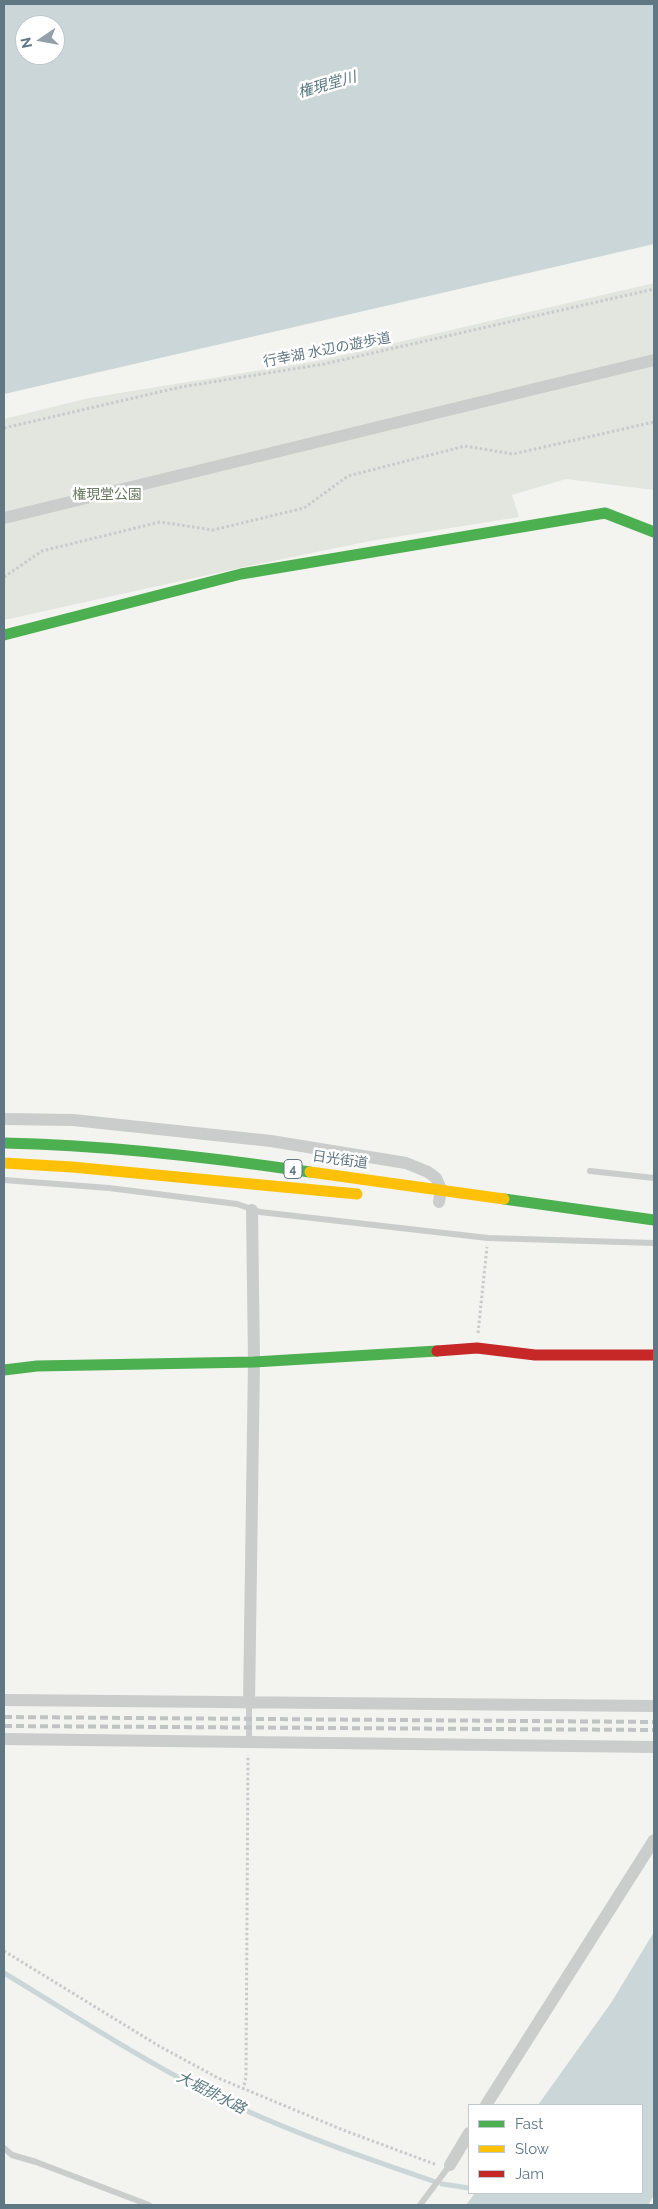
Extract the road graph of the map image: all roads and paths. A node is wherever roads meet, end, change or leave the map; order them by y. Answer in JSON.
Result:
{"nodes":[{"id":1,"x":654,"y":289,"type":"edge"},
{"id":2,"x":654,"y":360,"type":"edge"},
{"id":3,"x":654,"y":422,"type":"edge"},
{"id":4,"x":4,"y":428,"type":"edge"},
{"id":5,"x":4,"y":518,"type":"edge"},
{"id":6,"x":654,"y":532,"type":"edge"},
{"id":7,"x":4,"y":577,"type":"edge"},
{"id":8,"x":4,"y":635,"type":"edge"},
{"id":9,"x":4,"y":1119,"type":"edge"},
{"id":10,"x":4,"y":1144,"type":"edge"},
{"id":11,"x":4,"y":1163,"type":"edge"},
{"id":12,"x":590,"y":1171,"type":"dead end"},
{"id":13,"x":654,"y":1178,"type":"edge"},
{"id":14,"x":4,"y":1180,"type":"edge"},
{"id":15,"x":441,"y":1189,"type":"junction"},
{"id":16,"x":370,"y":1195,"type":"dead end"},
{"id":17,"x":434,"y":1202,"type":"joint"},
{"id":18,"x":252,"y":1210,"type":"junction"},
{"id":19,"x":581,"y":1211,"type":"junction"},
{"id":20,"x":654,"y":1220,"type":"edge"},
{"id":21,"x":488,"y":1238,"type":"junction"},
{"id":22,"x":654,"y":1243,"type":"edge"},
{"id":23,"x":477,"y":1348,"type":"junction"},
{"id":24,"x":654,"y":1355,"type":"edge"},
{"id":25,"x":254,"y":1362,"type":"junction"},
{"id":26,"x":4,"y":1370,"type":"edge"},
{"id":27,"x":4,"y":1700,"type":"edge"},
{"id":28,"x":249,"y":1702,"type":"junction"},
{"id":29,"x":654,"y":1706,"type":"edge"},
{"id":30,"x":4,"y":1739,"type":"edge"},
{"id":31,"x":248,"y":1742,"type":"junction"},
{"id":32,"x":654,"y":1747,"type":"edge"},
{"id":33,"x":654,"y":1840,"type":"edge"},
{"id":34,"x":4,"y":1951,"type":"edge"},
{"id":35,"x":243,"y":2090,"type":"junction"},
{"id":36,"x":487,"y":2104,"type":"edge"},
{"id":37,"x":468,"y":2135,"type":"edge"},
{"id":38,"x":4,"y":2148,"type":"edge"},
{"id":39,"x":448,"y":2168,"type":"junction"},
{"id":40,"x":423,"y":2203,"type":"edge"},
{"id":41,"x":149,"y":2205,"type":"edge"}],
"edges":[{"from":1,"to":4,"type":"path","name":"行幸湖 水辺の遊歩道"},
{"from":2,"to":5,"type":"street"},
{"from":3,"to":7,"type":"path"},
{"from":6,"to":8,"type":"main road"},
{"from":9,"to":15,"type":"street"},
{"from":10,"to":15,"type":"main road","name":"日光街道","number":"4"},
{"from":11,"to":16,"type":"main road","number":"4"},
{"from":12,"to":13,"type":"lane"},
{"from":14,"to":18,"type":"lane"},
{"from":15,"to":17,"type":"street"},
{"from":15,"to":19,"type":"main road","name":"日光街道","number":"4"},
{"from":17,"to":19,"type":"main road","name":"日光街道","number":"4"},
{"from":18,"to":21,"type":"lane"},
{"from":18,"to":25,"type":"street"},
{"from":19,"to":20,"type":"main road","name":"日光街道","number":"4"},
{"from":21,"to":22,"type":"lane"},
{"from":21,"to":23,"type":"path"},
{"from":23,"to":24,"type":"main road"},
{"from":23,"to":25,"type":"main road"},
{"from":25,"to":26,"type":"main road"},
{"from":25,"to":28,"type":"street"},
{"from":27,"to":28,"type":"street"},
{"from":28,"to":29,"type":"street"},
{"from":28,"to":31,"type":"lane"},
{"from":30,"to":31,"type":"street"},
{"from":31,"to":32,"type":"street"},
{"from":31,"to":35,"type":"path"},
{"from":33,"to":36,"type":"street"},
{"from":34,"to":35,"type":"path"},
{"from":35,"to":39,"type":"path"},
{"from":37,"to":39,"type":"street"},
{"from":38,"to":41,"type":"lane"},
{"from":39,"to":40,"type":"lane"}]}
